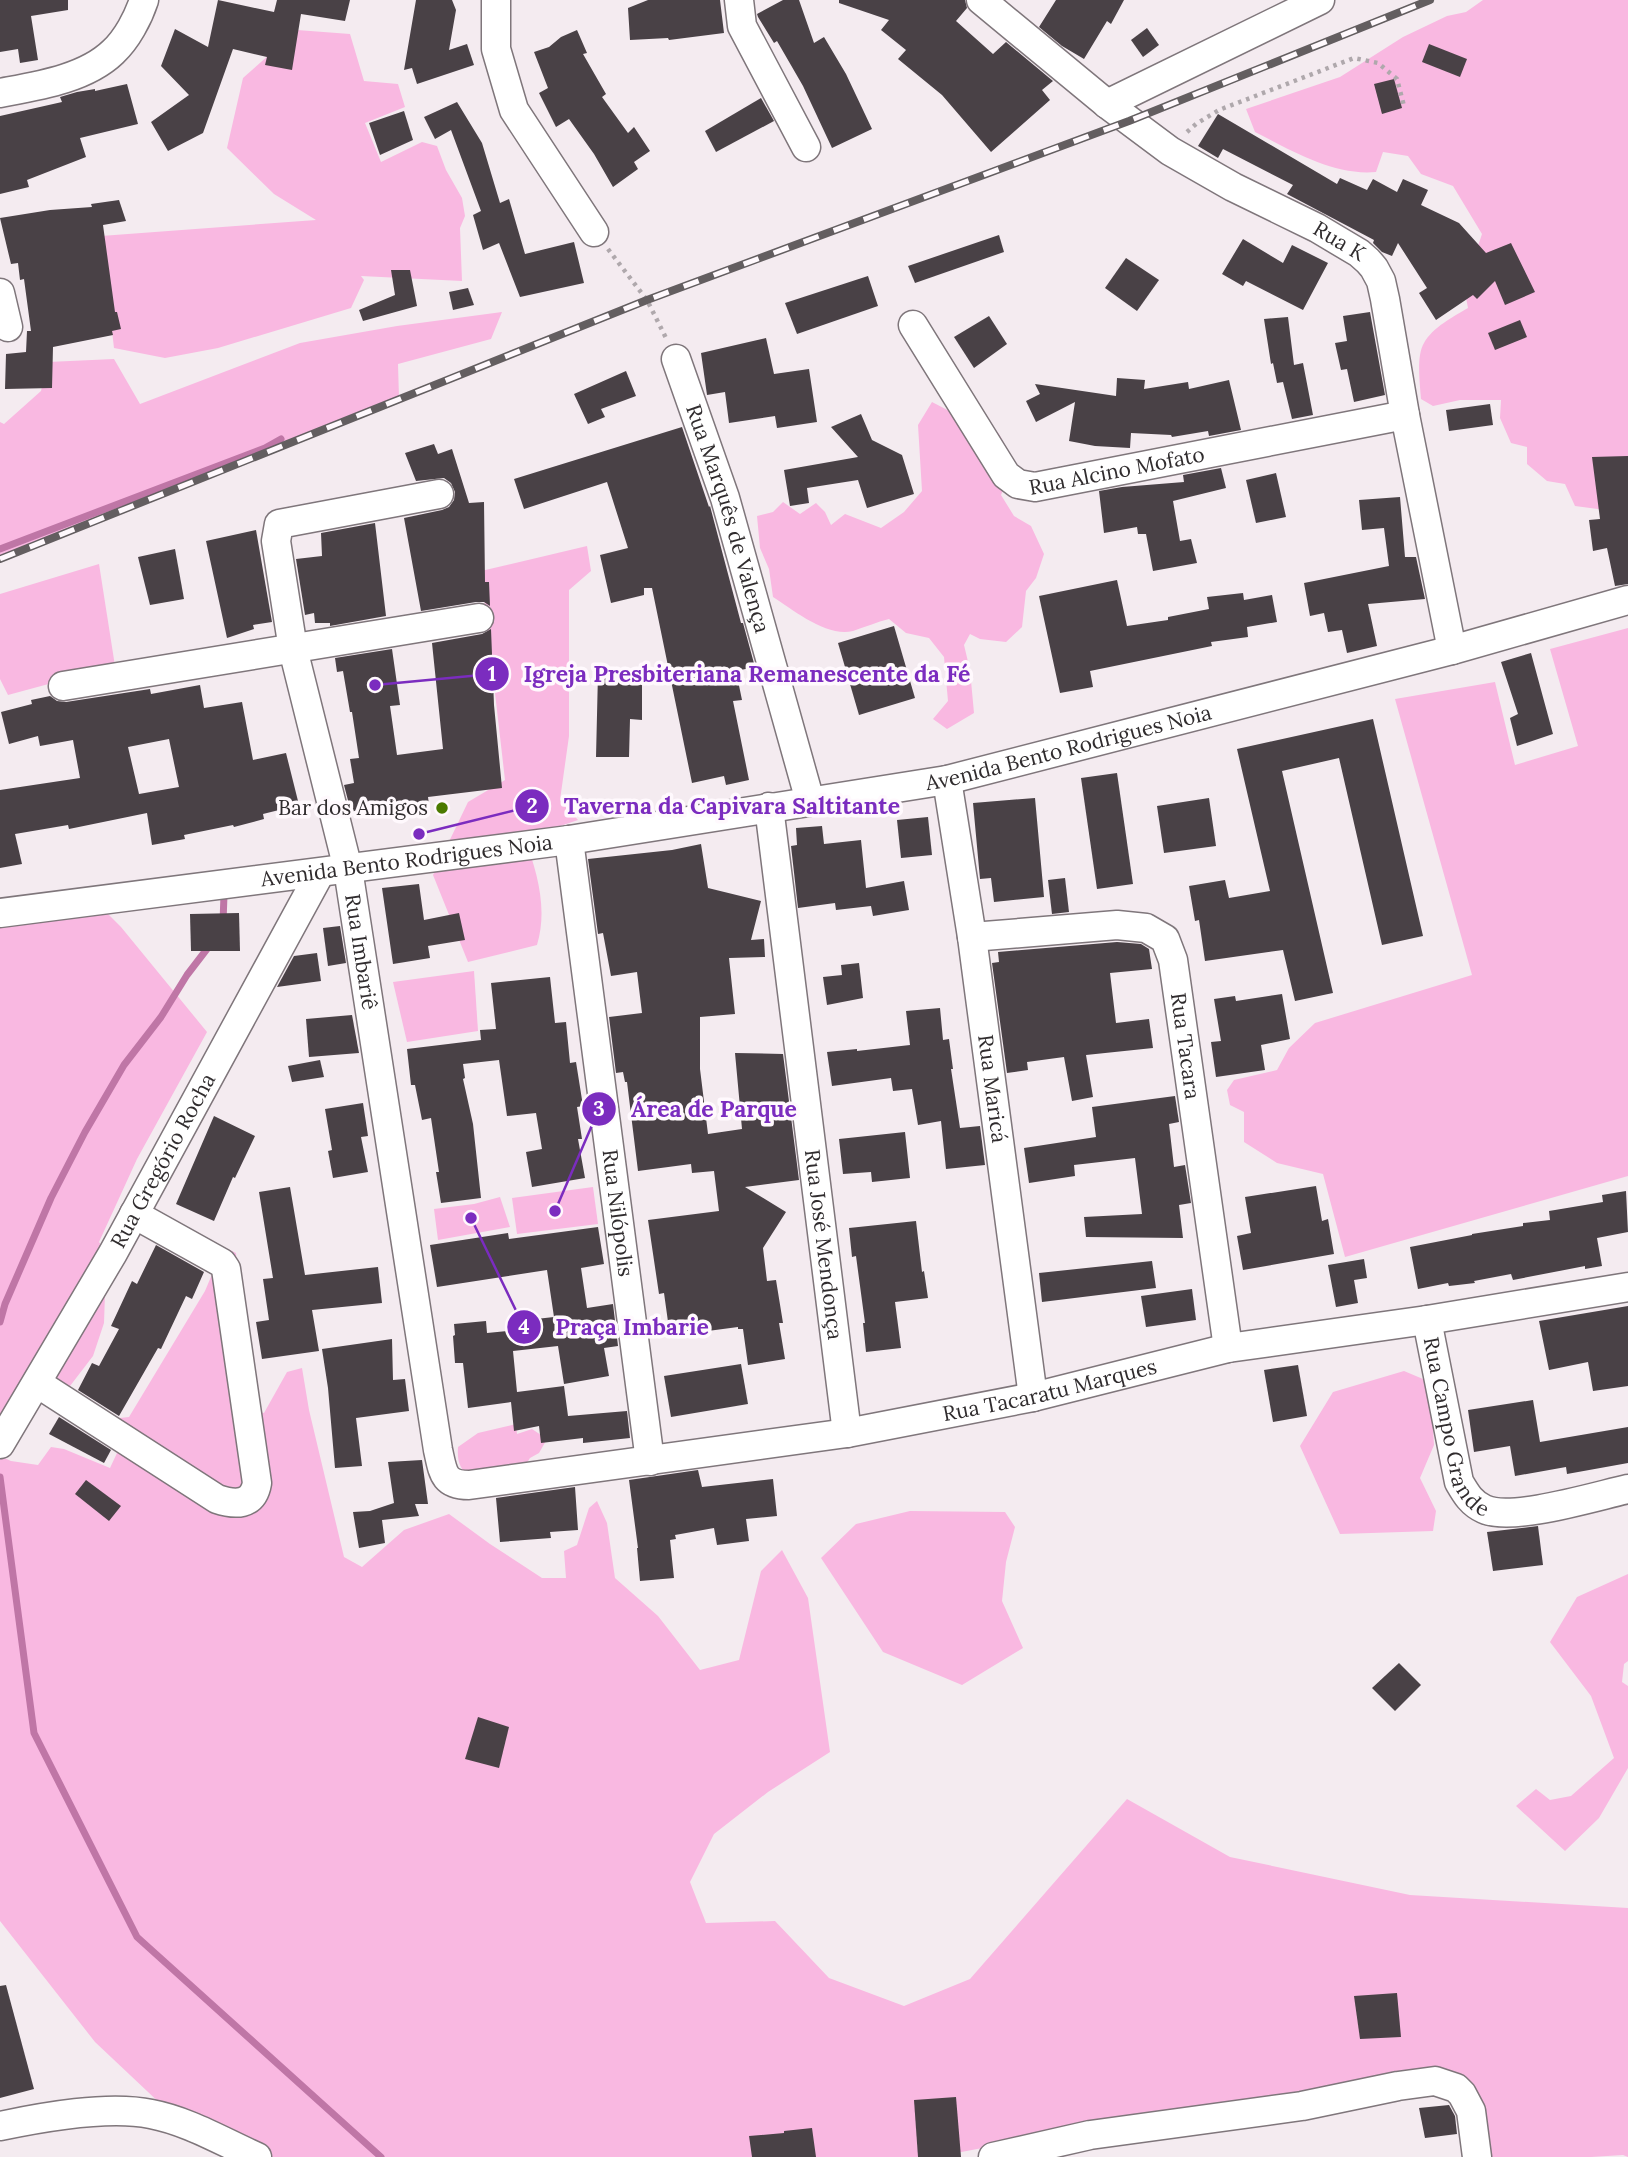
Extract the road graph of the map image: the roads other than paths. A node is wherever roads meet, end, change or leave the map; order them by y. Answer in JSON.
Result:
{"nodes":[{"id":1,"x":144,"y":0,"type":"edge"},
{"id":2,"x":496,"y":0,"type":"edge"},
{"id":3,"x":739,"y":0,"type":"edge"},
{"id":4,"x":981,"y":0,"type":"edge"},
{"id":5,"x":1320,"y":0,"type":"edge"},
{"id":6,"x":0,"y":93,"type":"edge"},
{"id":7,"x":1107,"y":104,"type":"junction"},
{"id":8,"x":806,"y":147,"type":"dead end"},
{"id":9,"x":594,"y":232,"type":"road end"},
{"id":10,"x":0,"y":293,"type":"edge"},
{"id":11,"x":913,"y":325,"type":"dead end"},
{"id":12,"x":8,"y":327,"type":"dead end"},
{"id":13,"x":676,"y":359,"type":"road end"},
{"id":14,"x":1405,"y":415,"type":"junction"},
{"id":15,"x":439,"y":494,"type":"dead end"},
{"id":16,"x":1628,"y":600,"type":"edge"},
{"id":17,"x":479,"y":618,"type":"dead end"},
{"id":18,"x":293,"y":649,"type":"junction"},
{"id":19,"x":1452,"y":649,"type":"junction"},
{"id":20,"x":63,"y":686,"type":"dead end"},
{"id":21,"x":947,"y":780,"type":"junction"},
{"id":22,"x":810,"y":801,"type":"junction"},
{"id":23,"x":769,"y":807,"type":"junction"},
{"id":24,"x":569,"y":840,"type":"junction"},
{"id":25,"x":348,"y":869,"type":"junction"},
{"id":26,"x":320,"y":873,"type":"junction"},
{"id":27,"x":0,"y":913,"type":"edge"},
{"id":28,"x":972,"y":937,"type":"junction"},
{"id":29,"x":134,"y":1214,"type":"junction"},
{"id":30,"x":1628,"y":1287,"type":"edge"},
{"id":31,"x":1427,"y":1320,"type":"junction"},
{"id":32,"x":1228,"y":1348,"type":"junction"},
{"id":33,"x":37,"y":1383,"type":"junction"},
{"id":34,"x":1033,"y":1397,"type":"junction"},
{"id":35,"x":847,"y":1433,"type":"junction"},
{"id":36,"x":0,"y":1444,"type":"edge"},
{"id":37,"x":650,"y":1461,"type":"junction"},
{"id":38,"x":469,"y":1485,"type":"joint"},
{"id":39,"x":1628,"y":1489,"type":"edge"},
{"id":40,"x":0,"y":2126,"type":"edge"},
{"id":41,"x":257,"y":2157,"type":"edge"},
{"id":42,"x":993,"y":2157,"type":"edge"},
{"id":43,"x":1477,"y":2157,"type":"edge"}],
"edges":[{"from":1,"to":6,"type":"street"},
{"from":2,"to":9,"type":"street"},
{"from":3,"to":8,"type":"street"},
{"from":4,"to":7,"type":"street","name":"Rua K"},
{"from":5,"to":7,"type":"street"},
{"from":7,"to":14,"type":"street","name":"Rua K"},
{"from":10,"to":12,"type":"street"},
{"from":11,"to":14,"type":"street","name":"Rua Alcino Mofato"},
{"from":13,"to":22,"type":"street","name":"Rua Marquês de Valença"},
{"from":14,"to":19,"type":"street","name":"Rua K"},
{"from":15,"to":18,"type":"street","name":"Rua Imbariê"},
{"from":16,"to":19,"type":"street","name":"Avenida Bento Rodrigues Noia"},
{"from":17,"to":18,"type":"street"},
{"from":18,"to":20,"type":"street"},
{"from":18,"to":25,"type":"street","name":"Rua Imbariê"},
{"from":19,"to":21,"type":"street","name":"Avenida Bento Rodrigues Noia"},
{"from":21,"to":22,"type":"street","name":"Avenida Bento Rodrigues Noia"},
{"from":21,"to":28,"type":"street","name":"Rua Maricá"},
{"from":22,"to":23,"type":"street","name":"Avenida Bento Rodrigues Noia"},
{"from":23,"to":24,"type":"street","name":"Avenida Bento Rodrigues Noia"},
{"from":23,"to":35,"type":"street","name":"Rua José Mendonça"},
{"from":24,"to":25,"type":"street","name":"Avenida Bento Rodrigues Noia"},
{"from":24,"to":37,"type":"street","name":"Rua Nilópolis"},
{"from":25,"to":26,"type":"street","name":"Avenida Bento Rodrigues Noia"},
{"from":25,"to":38,"type":"street","name":"Rua Imbariê"},
{"from":26,"to":27,"type":"street","name":"Avenida Bento Rodrigues Noia"},
{"from":26,"to":29,"type":"street","name":"Rua Gregório Rocha"},
{"from":28,"to":32,"type":"street","name":"Rua Tacara"},
{"from":28,"to":34,"type":"street","name":"Rua Maricá"},
{"from":29,"to":33,"type":"street","name":"Rua Gregório Rocha"},
{"from":29,"to":33,"type":"street"},
{"from":30,"to":31,"type":"street","name":"Rua Tacaratu Marques"},
{"from":31,"to":32,"type":"street","name":"Rua Tacaratu Marques"},
{"from":31,"to":39,"type":"street","name":"Rua Campo Grande"},
{"from":32,"to":34,"type":"street","name":"Rua Tacaratu Marques"},
{"from":33,"to":36,"type":"street","name":"Rua Gregório Rocha"},
{"from":34,"to":35,"type":"street","name":"Rua Tacaratu Marques"},
{"from":35,"to":37,"type":"street","name":"Rua Tacaratu Marques"},
{"from":37,"to":38,"type":"street","name":"Rua Tacaratu Marques"},
{"from":40,"to":41,"type":"street"},
{"from":42,"to":43,"type":"street"}]}
